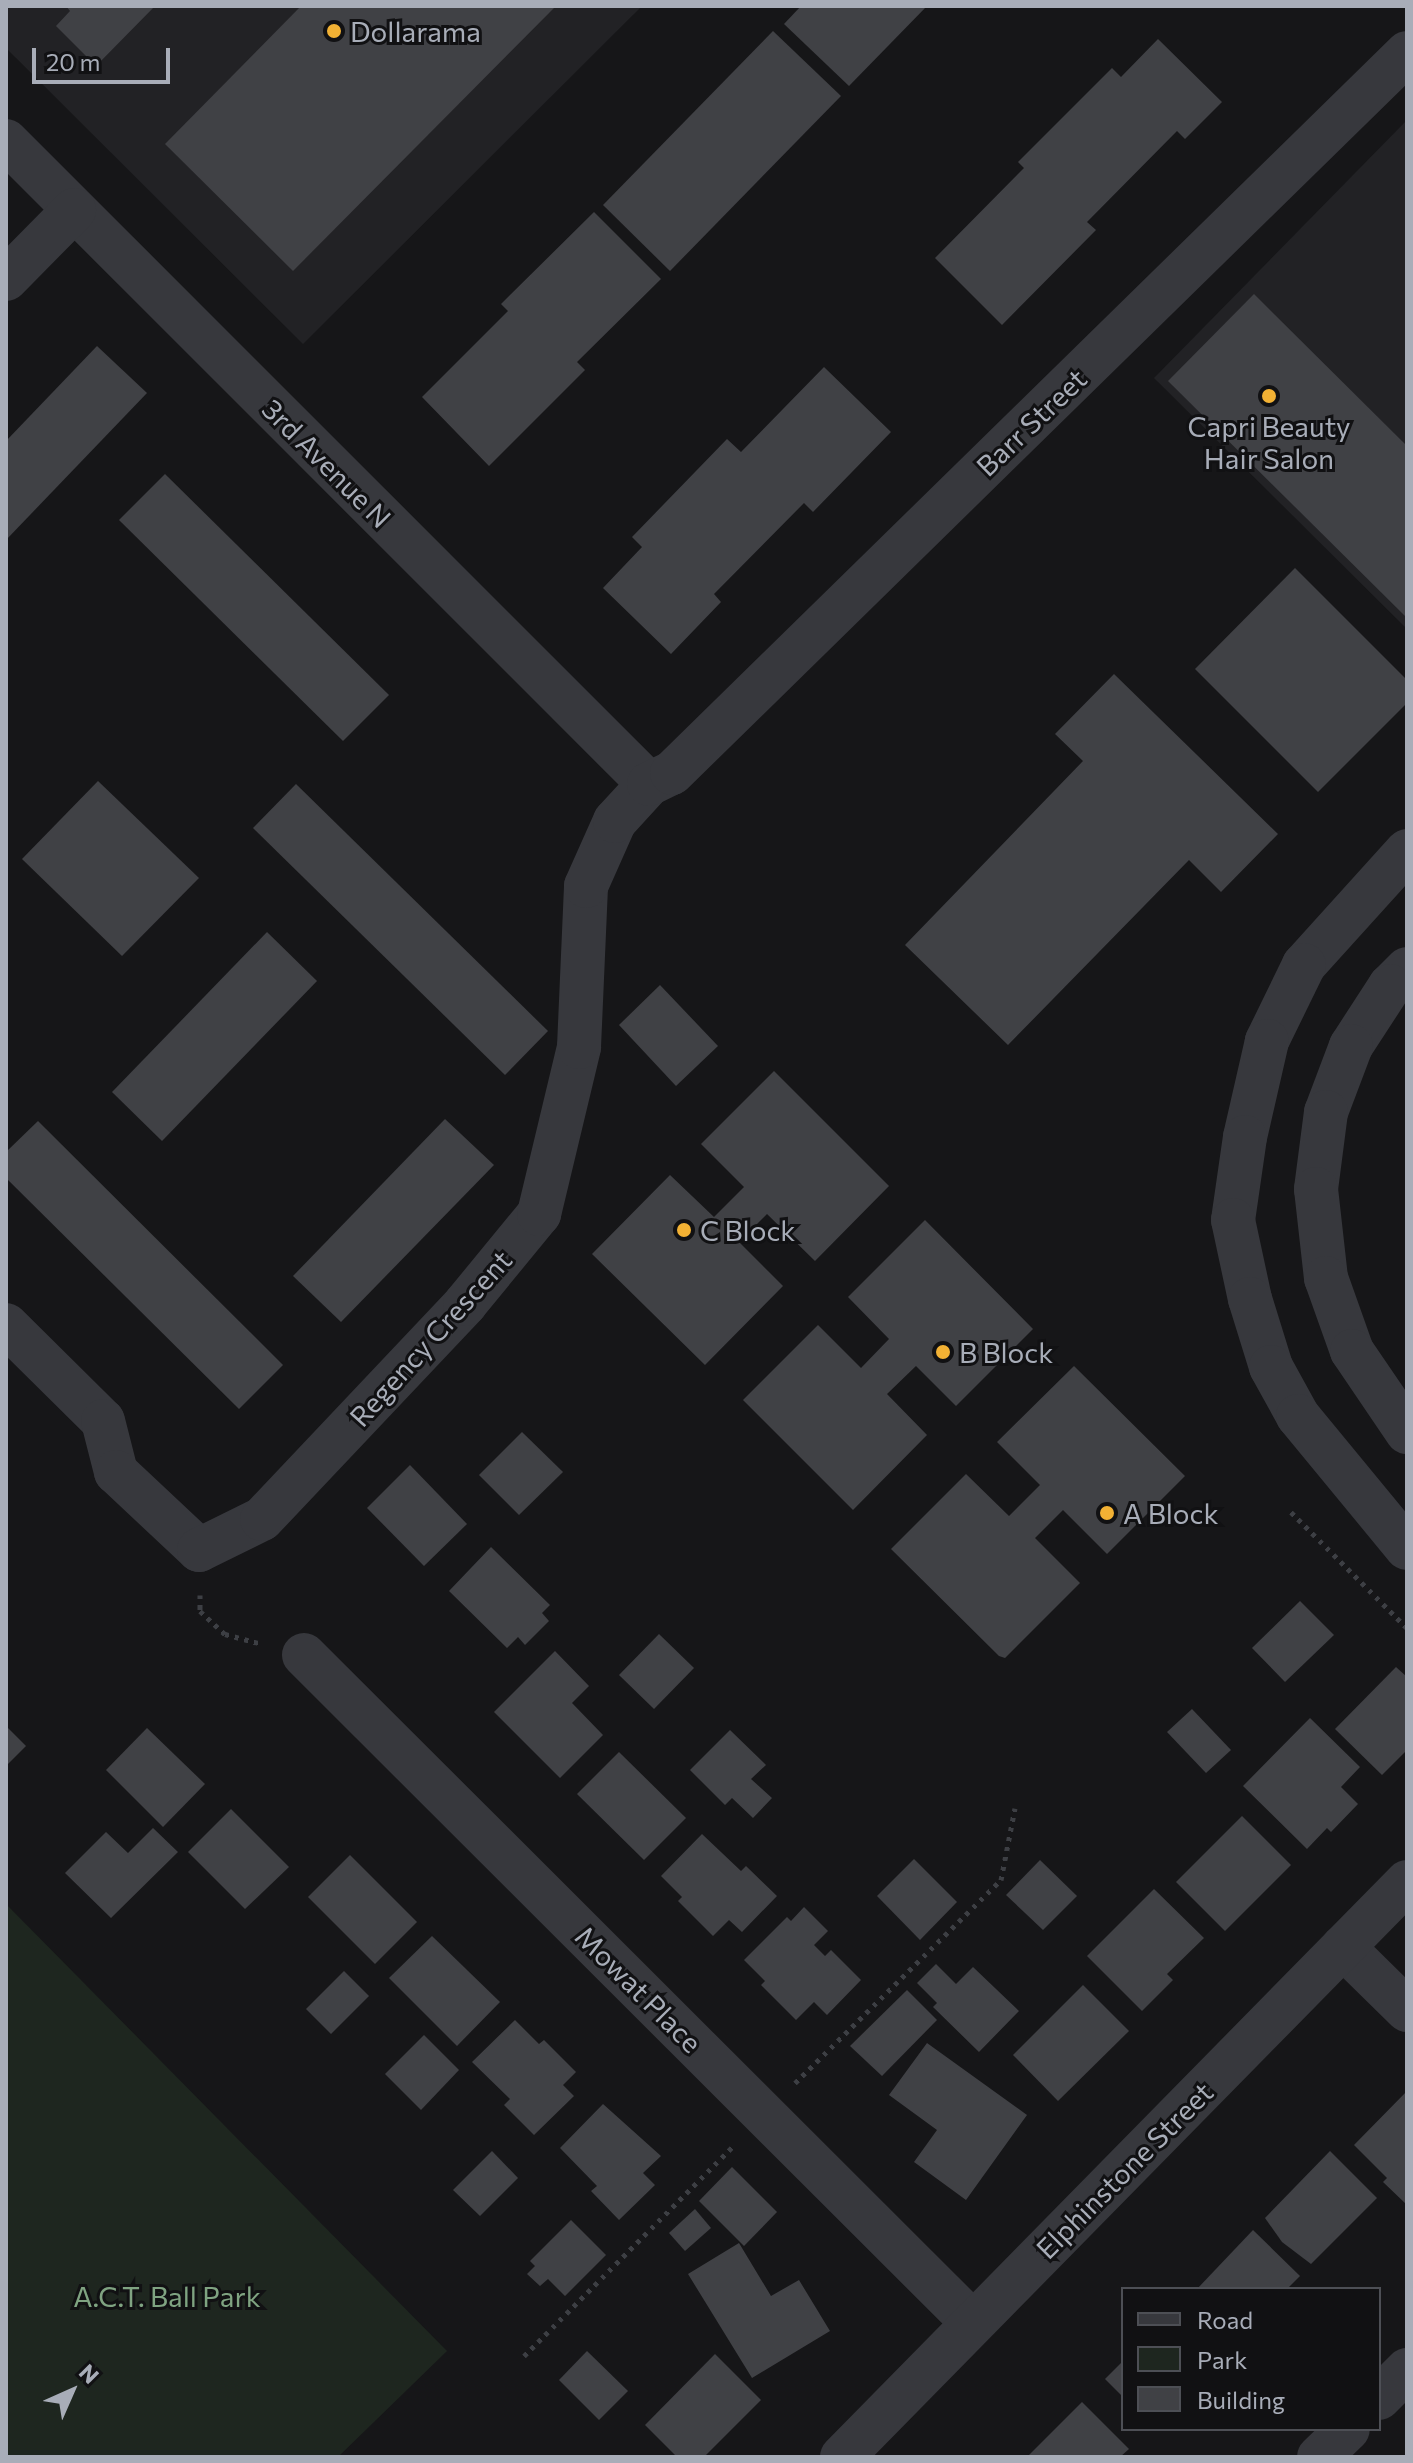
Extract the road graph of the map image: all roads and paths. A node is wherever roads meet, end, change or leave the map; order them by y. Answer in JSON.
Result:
{"nodes":[{"id":1,"x":1407,"y":53,"type":"edge"},
{"id":2,"x":6,"y":141,"type":"edge"},
{"id":3,"x":74,"y":210,"type":"junction"},
{"id":4,"x":6,"y":279,"type":"edge"},
{"id":5,"x":649,"y":784,"type":"junction"},
{"id":6,"x":1407,"y":851,"type":"edge"},
{"id":7,"x":1407,"y":969,"type":"edge"},
{"id":8,"x":6,"y":1325,"type":"edge"},
{"id":9,"x":1407,"y":1432,"type":"edge"},
{"id":10,"x":1291,"y":1512,"type":"dead end"},
{"id":11,"x":1407,"y":1548,"type":"edge"},
{"id":12,"x":199,"y":1550,"type":"junction"},
{"id":13,"x":1407,"y":1628,"type":"edge"},
{"id":14,"x":304,"y":1655,"type":"joint"},
{"id":15,"x":1407,"y":1882,"type":"edge"},
{"id":16,"x":1343,"y":1947,"type":"junction"},
{"id":17,"x":1407,"y":2010,"type":"edge"},
{"id":18,"x":973,"y":2323,"type":"junction"},
{"id":19,"x":1407,"y":2370,"type":"edge"},
{"id":20,"x":1381,"y":2396,"type":"edge"},
{"id":21,"x":1346,"y":2431,"type":"edge"},
{"id":22,"x":842,"y":2457,"type":"edge"},
{"id":23,"x":1319,"y":2457,"type":"edge"}],
"edges":[{"from":1,"to":5,"type":"street","name":"Barr Street"},
{"from":2,"to":3,"type":"street","name":"3rd Avenue N"},
{"from":3,"to":4,"type":"street"},
{"from":3,"to":5,"type":"street","name":"3rd Avenue N"},
{"from":5,"to":12,"type":"street","name":"Regency Crescent"},
{"from":6,"to":11,"type":"street"},
{"from":7,"to":9,"type":"street"},
{"from":8,"to":12,"type":"street"},
{"from":10,"to":13,"type":"path"},
{"from":12,"to":14,"type":"path"},
{"from":14,"to":18,"type":"street","name":"Mowat Place"},
{"from":15,"to":16,"type":"street","name":"Elphinstone Street"},
{"from":16,"to":17,"type":"street"},
{"from":16,"to":18,"type":"street","name":"Elphinstone Street"},
{"from":18,"to":22,"type":"street","name":"Elphinstone Street"},
{"from":19,"to":20,"type":"street"},
{"from":21,"to":23,"type":"street"}]}
